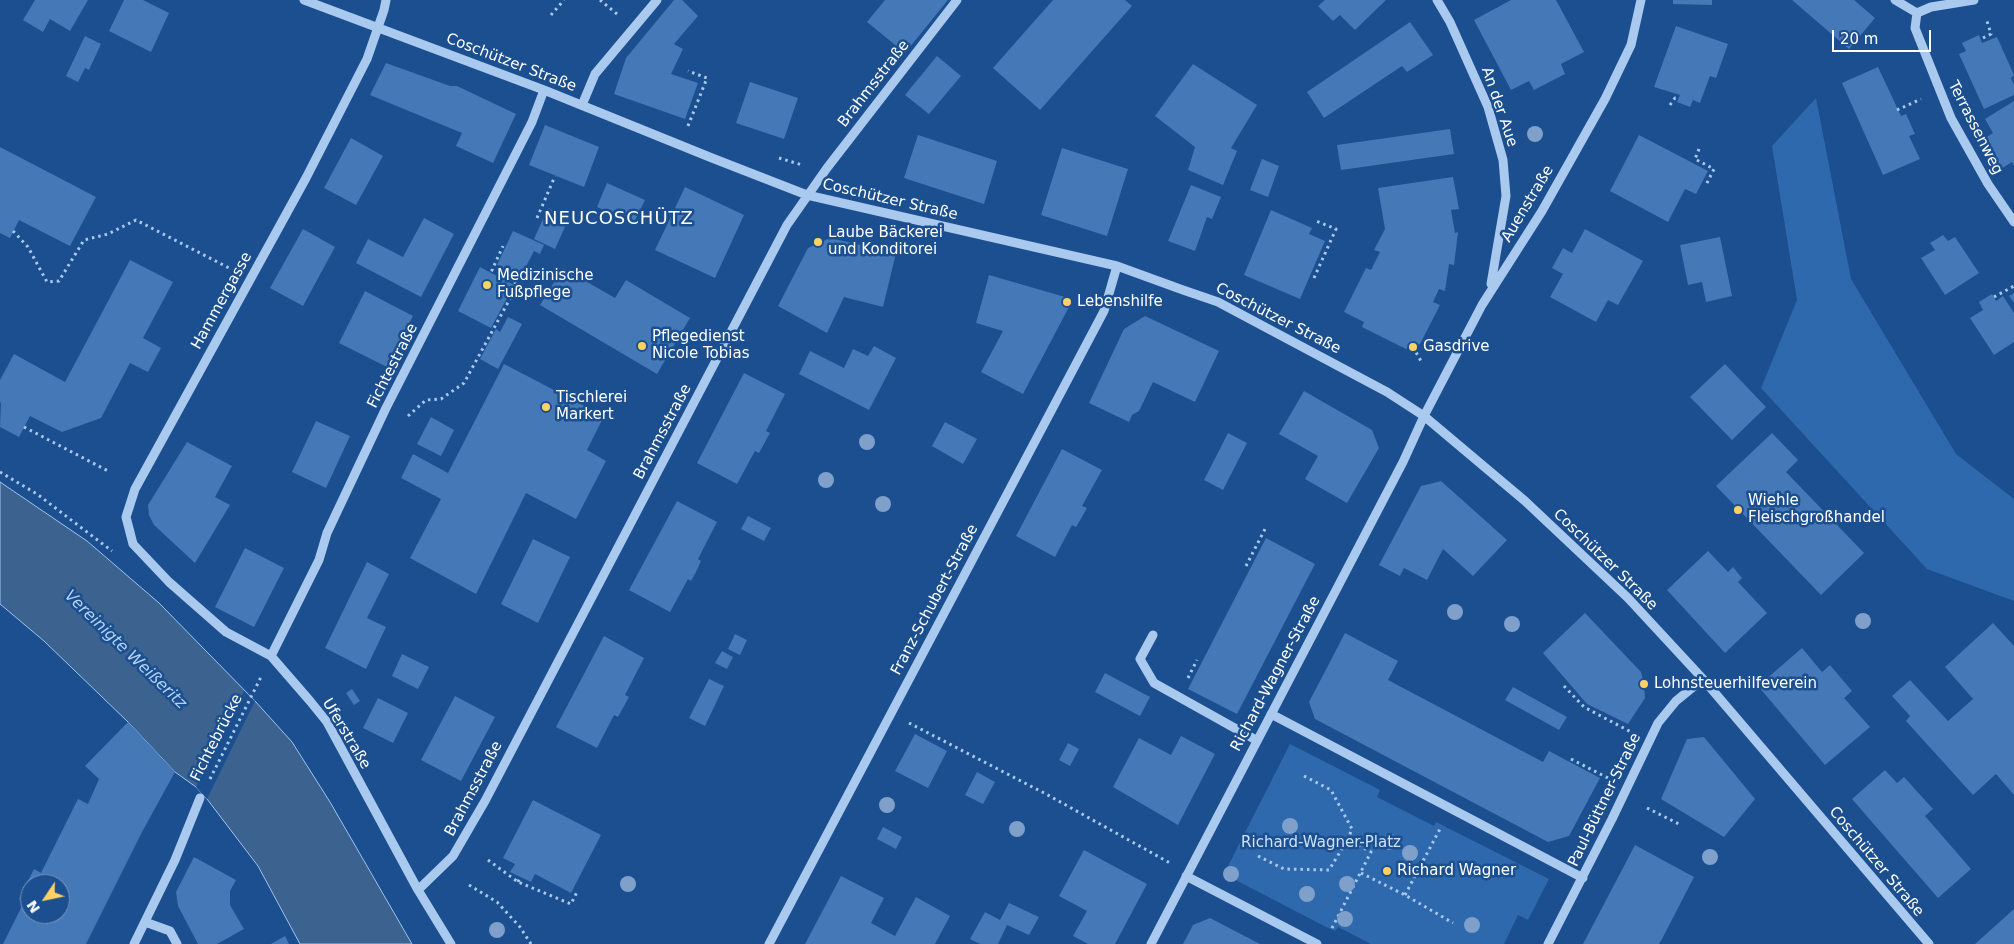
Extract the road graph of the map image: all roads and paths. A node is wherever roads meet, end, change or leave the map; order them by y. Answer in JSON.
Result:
{"nodes":[{"id":1,"x":304,"y":0,"type":"edge"},
{"id":2,"x":386,"y":0,"type":"edge"},
{"id":3,"x":564,"y":0,"type":"edge"},
{"id":4,"x":657,"y":0,"type":"edge"},
{"id":5,"x":957,"y":0,"type":"edge"},
{"id":6,"x":1437,"y":0,"type":"edge"},
{"id":7,"x":1641,"y":0,"type":"edge"},
{"id":8,"x":1895,"y":0,"type":"edge"},
{"id":9,"x":1974,"y":0,"type":"edge"},
{"id":10,"x":1984,"y":10,"type":"dead end"},
{"id":11,"x":1917,"y":13,"type":"junction"},
{"id":12,"x":551,"y":15,"type":"dead end"},
{"id":13,"x":378,"y":27,"type":"junction"},
{"id":14,"x":1983,"y":38,"type":"dead end"},
{"id":15,"x":688,"y":71,"type":"dead end"},
{"id":16,"x":544,"y":90,"type":"junction"},
{"id":17,"x":1928,"y":96,"type":"dead end"},
{"id":18,"x":1678,"y":99,"type":"dead end"},
{"id":19,"x":582,"y":105,"type":"junction"},
{"id":20,"x":1670,"y":105,"type":"dead end"},
{"id":21,"x":1898,"y":110,"type":"dead end"},
{"id":22,"x":688,"y":126,"type":"dead end"},
{"id":23,"x":1698,"y":149,"type":"dead end"},
{"id":24,"x":555,"y":176,"type":"dead end"},
{"id":25,"x":1706,"y":185,"type":"dead end"},
{"id":26,"x":807,"y":195,"type":"junction"},
{"id":27,"x":537,"y":218,"type":"dead end"},
{"id":28,"x":1316,"y":221,"type":"dead end"},
{"id":29,"x":2014,"y":222,"type":"edge"},
{"id":30,"x":13,"y":232,"type":"dead end"},
{"id":31,"x":503,"y":246,"type":"dead end"},
{"id":32,"x":1117,"y":266,"type":"junction"},
{"id":33,"x":249,"y":278,"type":"junction"},
{"id":34,"x":1314,"y":278,"type":"dead end"},
{"id":35,"x":2014,"y":286,"type":"edge"},
{"id":36,"x":1490,"y":290,"type":"junction"},
{"id":37,"x":1994,"y":297,"type":"dead end"},
{"id":38,"x":1413,"y":347,"type":"dead end"},
{"id":39,"x":1422,"y":363,"type":"dead end"},
{"id":40,"x":1424,"y":416,"type":"junction"},
{"id":41,"x":406,"y":418,"type":"dead end"},
{"id":42,"x":24,"y":426,"type":"dead end"},
{"id":43,"x":0,"y":472,"type":"edge"},
{"id":44,"x":110,"y":472,"type":"dead end"},
{"id":45,"x":1265,"y":529,"type":"dead end"},
{"id":46,"x":114,"y":552,"type":"dead end"},
{"id":47,"x":1246,"y":566,"type":"dead end"},
{"id":48,"x":168,"y":582,"type":"joint"},
{"id":49,"x":1153,"y":636,"type":"dead end"},
{"id":50,"x":271,"y":656,"type":"junction"},
{"id":51,"x":1703,"y":679,"type":"junction"},
{"id":52,"x":1564,"y":686,"type":"dead end"},
{"id":53,"x":255,"y":688,"type":"dead end"},
{"id":54,"x":890,"y":714,"type":"junction"},
{"id":55,"x":1271,"y":714,"type":"junction"},
{"id":56,"x":1632,"y":733,"type":"dead end"},
{"id":57,"x":1256,"y":740,"type":"junction"},
{"id":58,"x":1571,"y":759,"type":"dead end"},
{"id":59,"x":1304,"y":776,"type":"dead end"},
{"id":60,"x":1608,"y":778,"type":"dead end"},
{"id":61,"x":200,"y":798,"type":"joint"},
{"id":62,"x":1450,"y":808,"type":"junction"},
{"id":63,"x":1647,"y":808,"type":"dead end"},
{"id":64,"x":1681,"y":825,"type":"dead end"},
{"id":65,"x":1348,"y":839,"type":"junction"},
{"id":66,"x":1258,"y":856,"type":"dead end"},
{"id":67,"x":488,"y":860,"type":"dead end"},
{"id":68,"x":1361,"y":874,"type":"junction"},
{"id":69,"x":1186,"y":876,"type":"junction"},
{"id":70,"x":520,"y":877,"type":"dead end"},
{"id":71,"x":1583,"y":878,"type":"junction"},
{"id":72,"x":518,"y":882,"type":"junction"},
{"id":73,"x":468,"y":885,"type":"dead end"},
{"id":74,"x":418,"y":890,"type":"junction"},
{"id":75,"x":578,"y":890,"type":"dead end"},
{"id":76,"x":1405,"y":895,"type":"junction"},
{"id":77,"x":145,"y":922,"type":"junction"},
{"id":78,"x":1453,"y":923,"type":"dead end"},
{"id":79,"x":1328,"y":937,"type":"dead end"},
{"id":80,"x":134,"y":944,"type":"edge"},
{"id":81,"x":177,"y":944,"type":"edge"},
{"id":82,"x":451,"y":944,"type":"edge"},
{"id":83,"x":531,"y":944,"type":"edge"},
{"id":84,"x":769,"y":944,"type":"edge"},
{"id":85,"x":1151,"y":944,"type":"edge"},
{"id":86,"x":1317,"y":944,"type":"edge"},
{"id":87,"x":1548,"y":944,"type":"edge"},
{"id":88,"x":1929,"y":944,"type":"edge"}],
"edges":[{"from":1,"to":13,"type":"street","name":"Coschützer Straße"},
{"from":2,"to":13,"type":"street","name":"Hammergasse"},
{"from":3,"to":12,"type":"path"},
{"from":4,"to":19,"type":"street"},
{"from":5,"to":26,"type":"street","name":"Brahmsstraße"},
{"from":6,"to":36,"type":"street","name":"An der Aue"},
{"from":7,"to":36,"type":"street","name":"Auenstraße"},
{"from":8,"to":11,"type":"street"},
{"from":9,"to":11,"type":"street"},
{"from":10,"to":14,"type":"path"},
{"from":11,"to":29,"type":"street","name":"Terrassenweg"},
{"from":13,"to":16,"type":"street","name":"Coschützer Straße"},
{"from":13,"to":33,"type":"street","name":"Hammergasse"},
{"from":15,"to":22,"type":"path"},
{"from":16,"to":19,"type":"street","name":"Coschützer Straße"},
{"from":16,"to":50,"type":"street","name":"Fichtestraße"},
{"from":17,"to":21,"type":"path"},
{"from":18,"to":20,"type":"path"},
{"from":19,"to":26,"type":"street","name":"Coschützer Straße"},
{"from":23,"to":25,"type":"path"},
{"from":24,"to":27,"type":"path"},
{"from":26,"to":32,"type":"street","name":"Coschützer Straße"},
{"from":26,"to":74,"type":"street","name":"Brahmsstraße"},
{"from":28,"to":34,"type":"path"},
{"from":30,"to":33,"type":"path"},
{"from":31,"to":41,"type":"path"},
{"from":32,"to":40,"type":"street","name":"Coschützer Straße"},
{"from":32,"to":54,"type":"street","name":"Franz-Schubert-Straße"},
{"from":33,"to":48,"type":"street","name":"Hammergasse"},
{"from":35,"to":37,"type":"path"},
{"from":36,"to":40,"type":"street","name":"Auenstraße"},
{"from":38,"to":39,"type":"path"},
{"from":40,"to":51,"type":"street","name":"Coschützer Straße"},
{"from":40,"to":55,"type":"street","name":"Richard-Wagner-Straße"},
{"from":42,"to":44,"type":"path"},
{"from":43,"to":46,"type":"path"},
{"from":45,"to":47,"type":"path"},
{"from":48,"to":50,"type":"street","name":"Uferstraße"},
{"from":49,"to":57,"type":"street"},
{"from":50,"to":74,"type":"street","name":"Uferstraße"},
{"from":51,"to":71,"type":"street","name":"Paul-Büttner-Straße"},
{"from":51,"to":88,"type":"street","name":"Coschützer Straße"},
{"from":52,"to":56,"type":"path"},
{"from":53,"to":61,"type":"path","name":"Fichtebrücke"},
{"from":54,"to":69,"type":"path"},
{"from":54,"to":84,"type":"street","name":"Franz-Schubert-Straße"},
{"from":55,"to":57,"type":"street","name":"Richard-Wagner-Straße"},
{"from":55,"to":62,"type":"street"},
{"from":57,"to":69,"type":"street","name":"Richard-Wagner-Straße"},
{"from":58,"to":60,"type":"path"},
{"from":59,"to":65,"type":"path"},
{"from":61,"to":77,"type":"street"},
{"from":62,"to":71,"type":"street"},
{"from":62,"to":76,"type":"path"},
{"from":63,"to":64,"type":"path"},
{"from":65,"to":66,"type":"path"},
{"from":65,"to":68,"type":"path"},
{"from":67,"to":72,"type":"path"},
{"from":68,"to":76,"type":"path"},
{"from":68,"to":79,"type":"path"},
{"from":69,"to":85,"type":"street","name":"Richard-Wagner-Straße"},
{"from":69,"to":86,"type":"street"},
{"from":70,"to":72,"type":"path"},
{"from":71,"to":87,"type":"street","name":"Paul-Büttner-Straße"},
{"from":72,"to":75,"type":"path"},
{"from":73,"to":83,"type":"path"},
{"from":74,"to":82,"type":"street","name":"Uferstraße"},
{"from":76,"to":78,"type":"path"},
{"from":77,"to":80,"type":"street"},
{"from":77,"to":81,"type":"street"}]}
